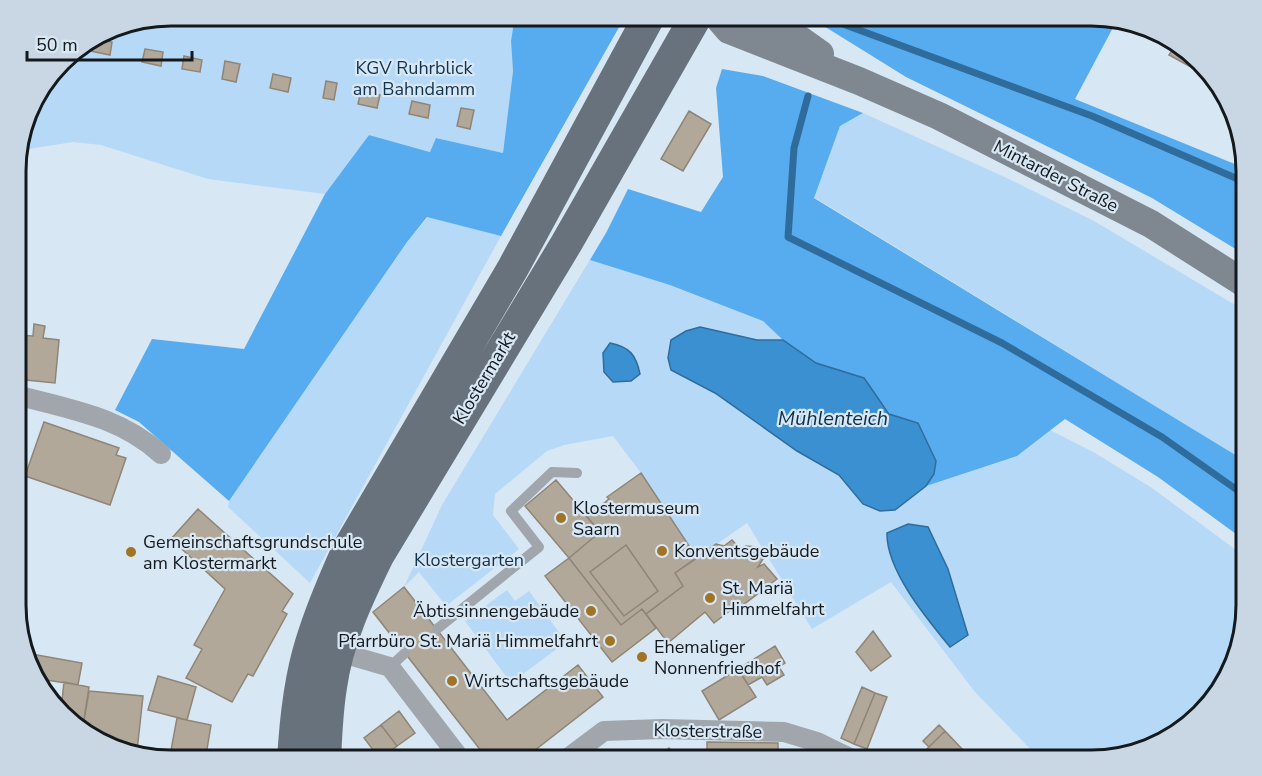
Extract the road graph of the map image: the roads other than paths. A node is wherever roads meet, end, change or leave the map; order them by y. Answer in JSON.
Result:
{"nodes":[{"id":1,"x":644,"y":26,"type":"edge"},
{"id":2,"x":691,"y":26,"type":"edge"},
{"id":3,"x":726,"y":26,"type":"edge"},
{"id":4,"x":781,"y":26,"type":"edge"},
{"id":5,"x":859,"y":81,"type":"junction"},
{"id":6,"x":1236,"y":278,"type":"edge"},
{"id":7,"x":26,"y":397,"type":"edge"},
{"id":8,"x":161,"y":454,"type":"dead end"},
{"id":9,"x":577,"y":472,"type":"dead end"},
{"id":10,"x":437,"y":629,"type":"dead end"},
{"id":11,"x":324,"y":649,"type":"junction"},
{"id":12,"x":405,"y":653,"type":"dead end"},
{"id":13,"x":390,"y":667,"type":"junction"},
{"id":14,"x":294,"y":750,"type":"edge"},
{"id":15,"x":326,"y":750,"type":"edge"},
{"id":16,"x":454,"y":750,"type":"edge"},
{"id":17,"x":579,"y":750,"type":"edge"},
{"id":18,"x":833,"y":750,"type":"edge"}],
"edges":[{"from":1,"to":11,"type":"main road","name":"Klostermarkt"},
{"from":2,"to":11,"type":"main road","name":"Klostermarkt"},
{"from":3,"to":5,"type":"main road","name":"Mintarder Straße"},
{"from":4,"to":5,"type":"main road","name":"Mintarder Straße"},
{"from":5,"to":6,"type":"main road","name":"Mintarder Straße"},
{"from":7,"to":8,"type":"street"},
{"from":9,"to":10,"type":"lane"},
{"from":11,"to":13,"type":"street"},
{"from":11,"to":14,"type":"main road","name":"Klostermarkt"},
{"from":11,"to":15,"type":"main road","name":"Klostermarkt"},
{"from":12,"to":13,"type":"lane"},
{"from":13,"to":16,"type":"street"},
{"from":17,"to":18,"type":"street","name":"Klosterstraße"}]}
